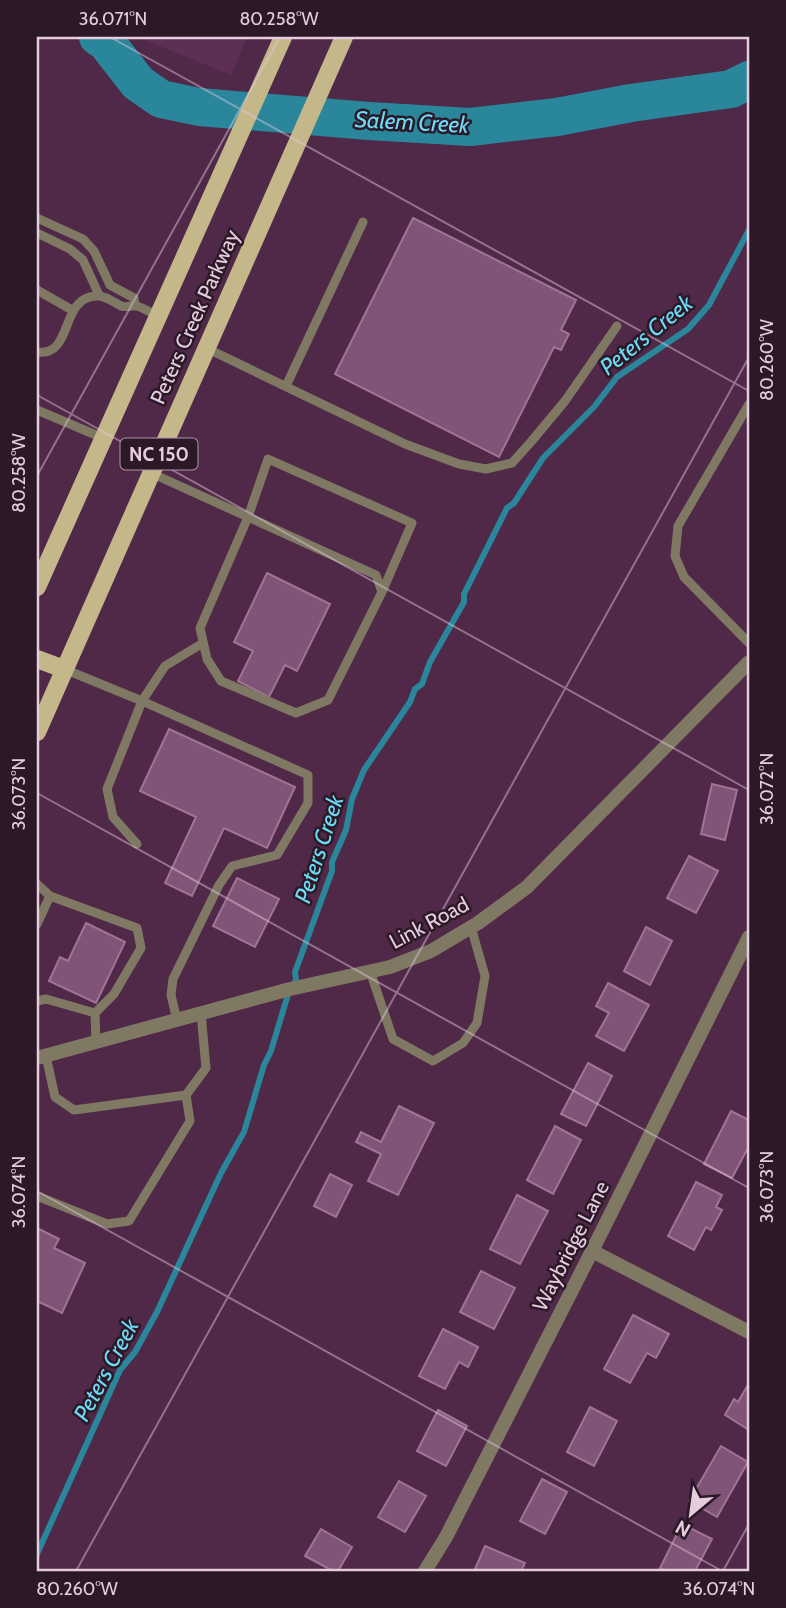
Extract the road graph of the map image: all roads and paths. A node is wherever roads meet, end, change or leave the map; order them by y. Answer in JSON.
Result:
{"nodes":[{"id":1,"x":283,"y":37,"type":"edge"},
{"id":2,"x":344,"y":37,"type":"edge"},
{"id":3,"x":37,"y":218,"type":"edge"},
{"id":4,"x":363,"y":222,"type":"dead end"},
{"id":5,"x":37,"y":233,"type":"edge"},
{"id":6,"x":37,"y":290,"type":"edge"},
{"id":7,"x":99,"y":296,"type":"junction"},
{"id":8,"x":135,"y":305,"type":"junction"},
{"id":9,"x":72,"y":310,"type":"junction"},
{"id":10,"x":158,"y":316,"type":"junction"},
{"id":11,"x":617,"y":326,"type":"dead end"},
{"id":12,"x":206,"y":348,"type":"junction"},
{"id":13,"x":37,"y":352,"type":"edge"},
{"id":14,"x":286,"y":386,"type":"junction"},
{"id":15,"x":749,"y":404,"type":"edge"},
{"id":16,"x":37,"y":410,"type":"edge"},
{"id":17,"x":103,"y":438,"type":"junction"},
{"id":18,"x":151,"y":473,"type":"junction"},
{"id":19,"x":248,"y":517,"type":"junction"},
{"id":20,"x":37,"y":587,"type":"edge"},
{"id":21,"x":382,"y":592,"type":"junction"},
{"id":22,"x":203,"y":643,"type":"junction"},
{"id":23,"x":749,"y":643,"type":"edge"},
{"id":24,"x":37,"y":659,"type":"edge"},
{"id":25,"x":749,"y":662,"type":"edge"},
{"id":26,"x":64,"y":669,"type":"junction"},
{"id":27,"x":142,"y":701,"type":"junction"},
{"id":28,"x":37,"y":732,"type":"edge"},
{"id":29,"x":137,"y":844,"type":"dead end"},
{"id":30,"x":37,"y":884,"type":"edge"},
{"id":31,"x":50,"y":896,"type":"junction"},
{"id":32,"x":37,"y":924,"type":"edge"},
{"id":33,"x":471,"y":927,"type":"junction"},
{"id":34,"x":749,"y":937,"type":"edge"},
{"id":35,"x":370,"y":971,"type":"junction"},
{"id":36,"x":37,"y":1001,"type":"edge"},
{"id":37,"x":95,"y":1013,"type":"junction"},
{"id":38,"x":201,"y":1013,"type":"junction"},
{"id":39,"x":177,"y":1020,"type":"junction"},
{"id":40,"x":96,"y":1042,"type":"junction"},
{"id":41,"x":42,"y":1057,"type":"edge"},
{"id":42,"x":186,"y":1095,"type":"junction"},
{"id":43,"x":37,"y":1196,"type":"edge"},
{"id":44,"x":592,"y":1251,"type":"junction"},
{"id":45,"x":749,"y":1332,"type":"edge"},
{"id":46,"x":425,"y":1571,"type":"edge"}],
"edges":[{"from":1,"to":10,"type":"main road","name":"Peters Creek Parkway","number":"NC 150"},
{"from":2,"to":12,"type":"main road","name":"Peters Creek Parkway","number":"NC 150"},
{"from":3,"to":8,"type":"lane"},
{"from":4,"to":14,"type":"lane"},
{"from":5,"to":7,"type":"lane"},
{"from":6,"to":9,"type":"lane"},
{"from":7,"to":8,"type":"lane"},
{"from":7,"to":9,"type":"lane"},
{"from":8,"to":10,"type":"lane"},
{"from":9,"to":13,"type":"lane"},
{"from":10,"to":17,"type":"main road","name":"Peters Creek Parkway","number":"NC 150"},
{"from":11,"to":14,"type":"lane"},
{"from":12,"to":14,"type":"lane"},
{"from":12,"to":18,"type":"main road","name":"Peters Creek Parkway","number":"NC 150"},
{"from":15,"to":23,"type":"lane"},
{"from":16,"to":17,"type":"lane"},
{"from":17,"to":20,"type":"main road","name":"Peters Creek Parkway","number":"NC 150"},
{"from":18,"to":19,"type":"lane"},
{"from":18,"to":26,"type":"main road","name":"Peters Creek Parkway","number":"NC 150"},
{"from":19,"to":21,"type":"lane"},
{"from":19,"to":21,"type":"lane"},
{"from":19,"to":22,"type":"lane"},
{"from":21,"to":22,"type":"lane"},
{"from":22,"to":27,"type":"lane"},
{"from":24,"to":26,"type":"main road"},
{"from":25,"to":33,"type":"street","name":"Link Road"},
{"from":26,"to":27,"type":"lane"},
{"from":26,"to":28,"type":"main road","name":"Peters Creek Parkway","number":"NC 150"},
{"from":27,"to":29,"type":"lane"},
{"from":27,"to":39,"type":"lane"},
{"from":30,"to":31,"type":"lane"},
{"from":31,"to":32,"type":"lane"},
{"from":31,"to":37,"type":"lane"},
{"from":33,"to":35,"type":"street","name":"Link Road"},
{"from":33,"to":35,"type":"lane"},
{"from":34,"to":44,"type":"street","name":"Waybridge Lane"},
{"from":35,"to":38,"type":"street","name":"Link Road"},
{"from":36,"to":37,"type":"lane"},
{"from":37,"to":40,"type":"lane"},
{"from":38,"to":39,"type":"street","name":"Link Road"},
{"from":38,"to":42,"type":"lane"},
{"from":39,"to":40,"type":"street","name":"Link Road"},
{"from":40,"to":41,"type":"street","name":"Link Road"},
{"from":41,"to":42,"type":"lane"},
{"from":42,"to":43,"type":"lane"},
{"from":44,"to":45,"type":"street"},
{"from":44,"to":46,"type":"street","name":"Waybridge Lane"}]}
